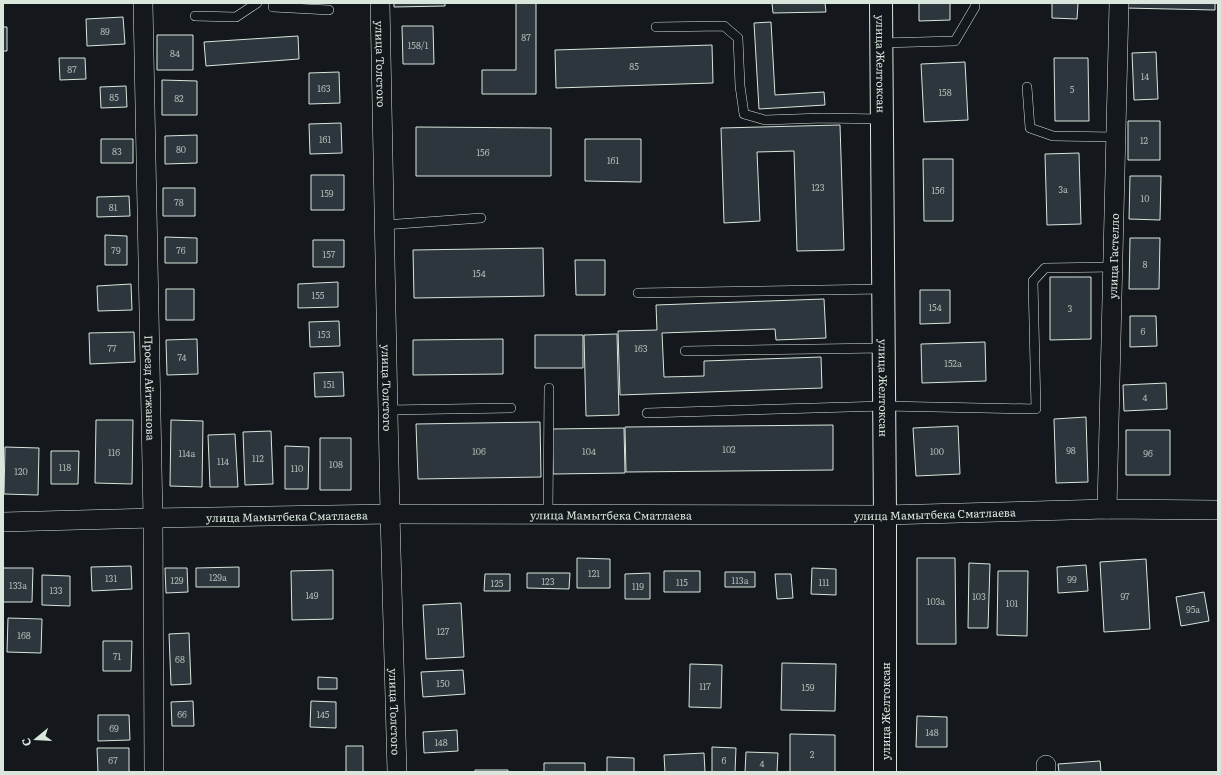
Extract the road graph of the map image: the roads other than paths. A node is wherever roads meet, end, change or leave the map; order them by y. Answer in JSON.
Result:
{"nodes":[{"id":1,"x":143,"y":3,"type":"edge"},
{"id":2,"x":257,"y":3,"type":"edge"},
{"id":3,"x":273,"y":3,"type":"edge"},
{"id":4,"x":380,"y":3,"type":"edge"},
{"id":5,"x":881,"y":3,"type":"edge"},
{"id":6,"x":975,"y":3,"type":"edge"},
{"id":7,"x":1119,"y":3,"type":"edge"},
{"id":8,"x":329,"y":10,"type":"dead end"},
{"id":9,"x":195,"y":16,"type":"dead end"},
{"id":10,"x":656,"y":26,"type":"dead end"},
{"id":11,"x":881,"y":43,"type":"junction"},
{"id":12,"x":1027,"y":87,"type":"dead end"},
{"id":13,"x":882,"y":119,"type":"junction"},
{"id":14,"x":1116,"y":137,"type":"junction"},
{"id":15,"x":481,"y":218,"type":"dead end"},
{"id":16,"x":384,"y":225,"type":"junction"},
{"id":17,"x":1113,"y":267,"type":"junction"},
{"id":18,"x":883,"y":289,"type":"junction"},
{"id":19,"x":638,"y":293,"type":"dead end"},
{"id":20,"x":884,"y":348,"type":"junction"},
{"id":21,"x":685,"y":351,"type":"dead end"},
{"id":22,"x":549,"y":388,"type":"dead end"},
{"id":23,"x":884,"y":406,"type":"junction"},
{"id":24,"x":511,"y":408,"type":"dead end"},
{"id":25,"x":388,"y":410,"type":"junction"},
{"id":26,"x":647,"y":413,"type":"dead end"},
{"id":27,"x":1107,"y":509,"type":"junction"},
{"id":28,"x":1218,"y":510,"type":"edge"},
{"id":29,"x":390,"y":514,"type":"junction"},
{"id":30,"x":548,"y":514,"type":"junction"},
{"id":31,"x":885,"y":515,"type":"junction"},
{"id":32,"x":153,"y":518,"type":"junction"},
{"id":33,"x":3,"y":522,"type":"edge"},
{"id":34,"x":154,"y":772,"type":"edge"},
{"id":35,"x":396,"y":772,"type":"edge"},
{"id":36,"x":885,"y":772,"type":"edge"}],
"edges":[{"from":1,"to":32,"type":"street","name":"Проезд Айтжанова"},
{"from":2,"to":9,"type":"lane"},
{"from":3,"to":8,"type":"lane"},
{"from":4,"to":16,"type":"street","name":"улица Толстого"},
{"from":5,"to":11,"type":"street","name":"улица Желтоксан"},
{"from":6,"to":11,"type":"lane"},
{"from":7,"to":14,"type":"street","name":"улица Гастелло"},
{"from":10,"to":13,"type":"lane"},
{"from":11,"to":13,"type":"street","name":"улица Желтоксан"},
{"from":12,"to":14,"type":"lane"},
{"from":13,"to":18,"type":"street","name":"улица Желтоксан"},
{"from":14,"to":17,"type":"street","name":"улица Гастелло"},
{"from":15,"to":16,"type":"lane"},
{"from":16,"to":25,"type":"street","name":"улица Толстого"},
{"from":17,"to":23,"type":"lane"},
{"from":17,"to":27,"type":"street","name":"улица Гастелло"},
{"from":18,"to":19,"type":"lane"},
{"from":18,"to":20,"type":"street","name":"улица Желтоксан"},
{"from":20,"to":21,"type":"lane"},
{"from":20,"to":23,"type":"street","name":"улица Желтоксан"},
{"from":22,"to":30,"type":"lane"},
{"from":23,"to":26,"type":"lane"},
{"from":23,"to":31,"type":"street","name":"улица Желтоксан"},
{"from":24,"to":25,"type":"lane"},
{"from":25,"to":29,"type":"street","name":"улица Толстого"},
{"from":27,"to":28,"type":"street","name":"улица Мамытбека Сматлаева"},
{"from":27,"to":31,"type":"street","name":"улица Мамытбека Сматлаева"},
{"from":29,"to":30,"type":"street","name":"улица Мамытбека Сматлаева"},
{"from":29,"to":32,"type":"street","name":"улица Мамытбека Сматлаева"},
{"from":29,"to":35,"type":"street","name":"улица Толстого"},
{"from":30,"to":31,"type":"street","name":"улица Мамытбека Сматлаева"},
{"from":31,"to":36,"type":"street","name":"улица Желтоксан"},
{"from":32,"to":33,"type":"street","name":"улица Мамытбека Сматлаева"},
{"from":32,"to":34,"type":"street","name":"Проезд Айтжанова"}]}
